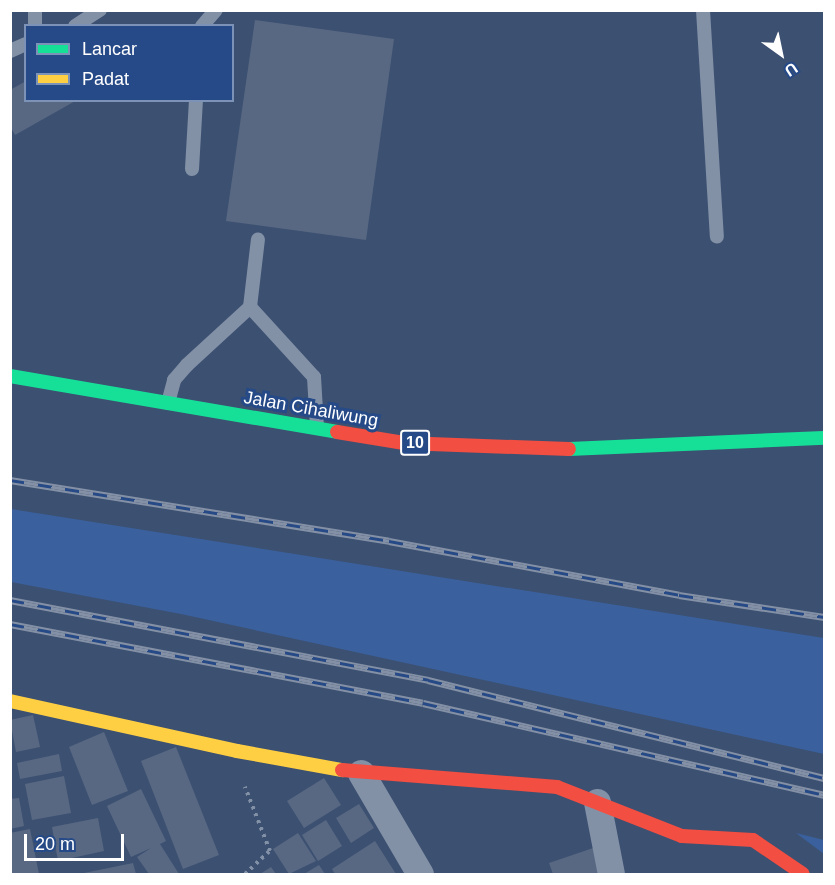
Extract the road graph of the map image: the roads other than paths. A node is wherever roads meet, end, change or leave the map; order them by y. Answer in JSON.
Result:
{"nodes":[{"id":1,"x":100,"y":10,"type":"edge"},
{"id":2,"x":216,"y":10,"type":"edge"},
{"id":3,"x":703,"y":10,"type":"edge"},
{"id":4,"x":78,"y":24,"type":"edge"},
{"id":5,"x":204,"y":24,"type":"edge"},
{"id":6,"x":24,"y":45,"type":"edge"},
{"id":7,"x":10,"y":51,"type":"edge"},
{"id":8,"x":196,"y":102,"type":"edge"},
{"id":9,"x":192,"y":170,"type":"dead end"},
{"id":10,"x":717,"y":237,"type":"dead end"},
{"id":11,"x":258,"y":238,"type":"dead end"},
{"id":12,"x":250,"y":308,"type":"junction"},
{"id":13,"x":10,"y":376,"type":"edge"},
{"id":14,"x":168,"y":403,"type":"junction"},
{"id":15,"x":317,"y":428,"type":"junction"},
{"id":16,"x":825,"y":438,"type":"edge"},
{"id":17,"x":10,"y":700,"type":"edge"},
{"id":18,"x":361,"y":773,"type":"junction"},
{"id":19,"x":597,"y":802,"type":"junction"},
{"id":20,"x":420,"y":874,"type":"edge"},
{"id":21,"x":611,"y":874,"type":"edge"},
{"id":22,"x":803,"y":874,"type":"edge"}],
"edges":[{"from":1,"to":4,"type":"lane"},
{"from":2,"to":5,"type":"lane"},
{"from":3,"to":10,"type":"lane"},
{"from":6,"to":7,"type":"lane"},
{"from":8,"to":9,"type":"lane"},
{"from":11,"to":12,"type":"lane"},
{"from":12,"to":14,"type":"lane"},
{"from":12,"to":15,"type":"lane"},
{"from":13,"to":14,"type":"main road","name":"Jalan Cihaliwung","number":"10"},
{"from":14,"to":15,"type":"main road","name":"Jalan Cihaliwung","number":"10"},
{"from":15,"to":16,"type":"main road","name":"Jalan Cihaliwung","number":"10"},
{"from":17,"to":18,"type":"main road"},
{"from":18,"to":19,"type":"main road"},
{"from":18,"to":20,"type":"street"},
{"from":19,"to":21,"type":"street"},
{"from":19,"to":22,"type":"main road"}]}
